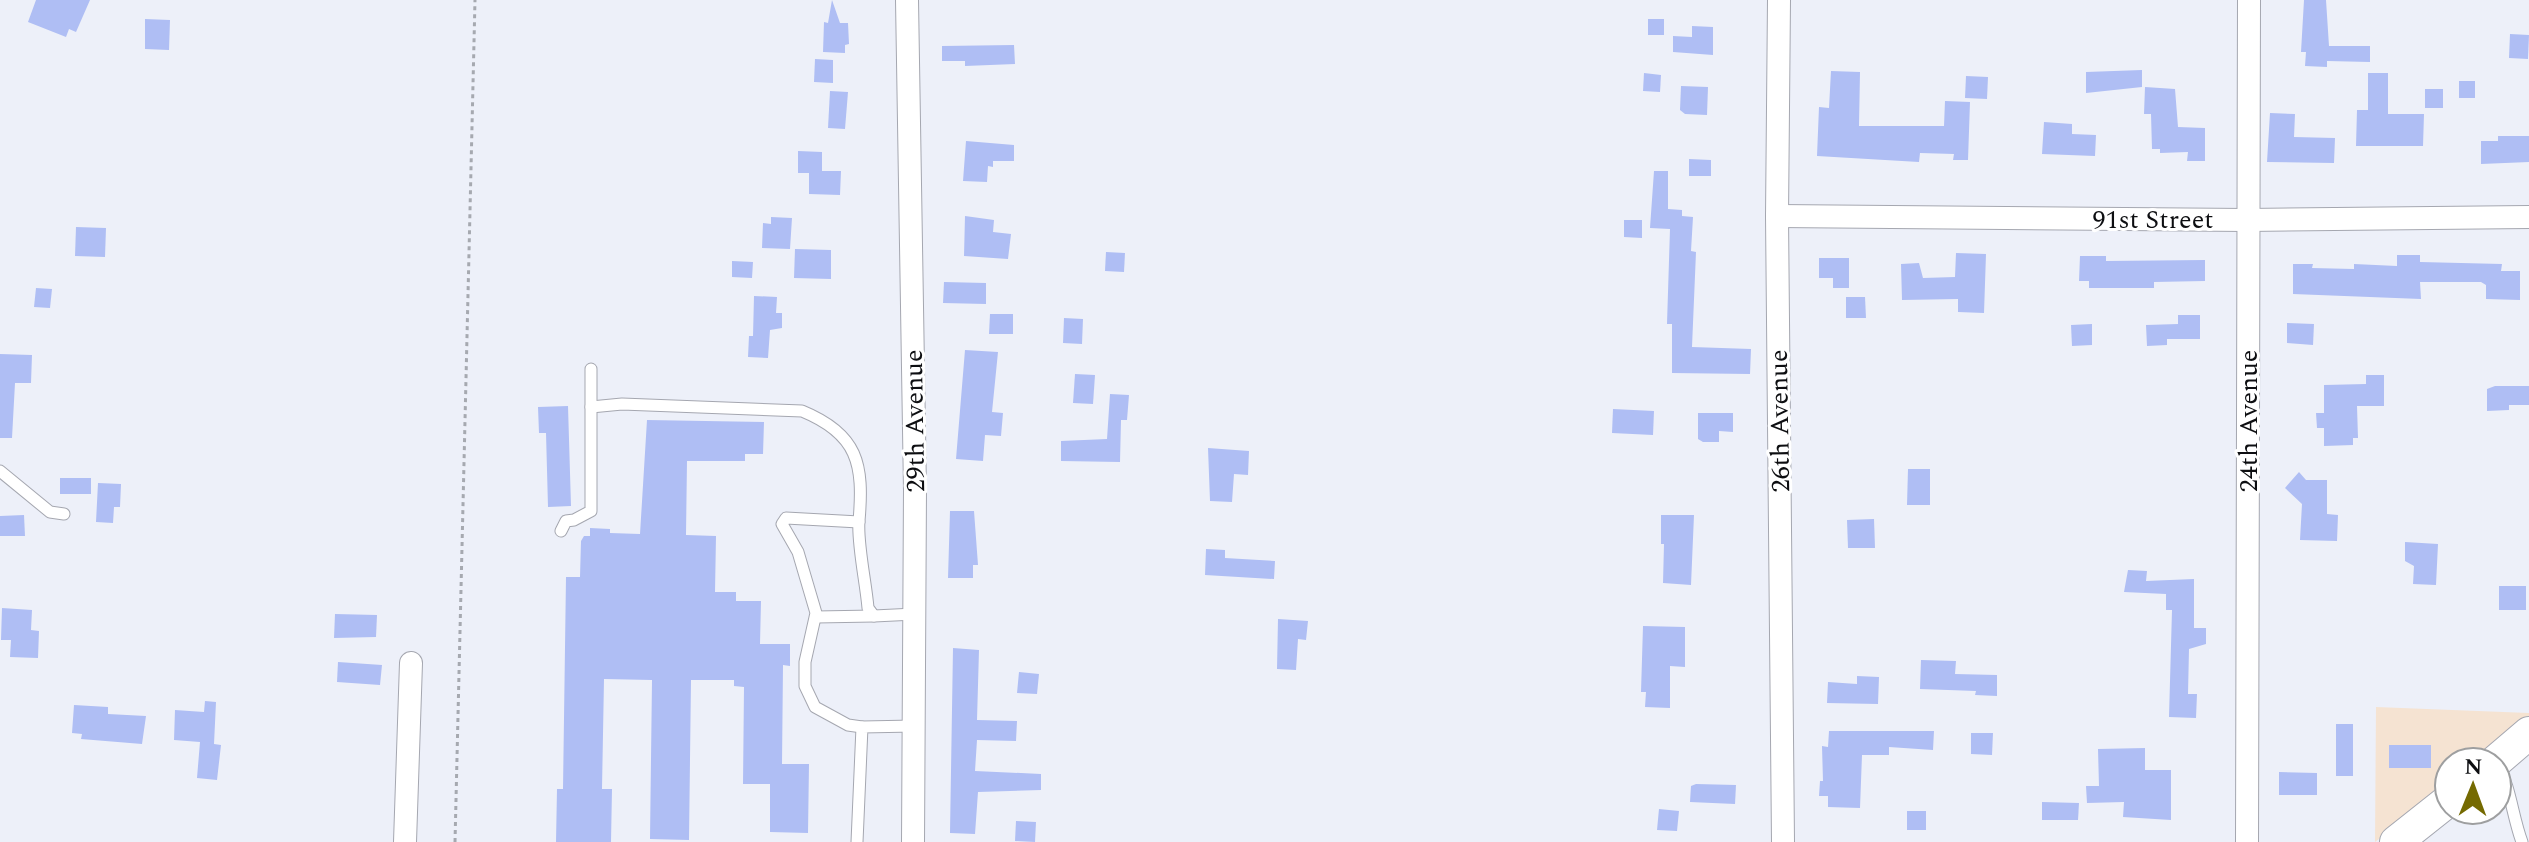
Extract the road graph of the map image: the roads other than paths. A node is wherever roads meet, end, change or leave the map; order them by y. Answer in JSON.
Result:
{"nodes":[{"id":1,"x":907,"y":0,"type":"edge"},
{"id":2,"x":1779,"y":0,"type":"edge"},
{"id":3,"x":2249,"y":0,"type":"edge"},
{"id":4,"x":1777,"y":216,"type":"junction"},
{"id":5,"x":2529,"y":217,"type":"edge"},
{"id":6,"x":2247,"y":220,"type":"junction"},
{"id":7,"x":591,"y":369,"type":"dead end"},
{"id":8,"x":591,"y":407,"type":"junction"},
{"id":9,"x":0,"y":471,"type":"edge"},
{"id":10,"x":64,"y":514,"type":"dead end"},
{"id":11,"x":859,"y":522,"type":"junction"},
{"id":12,"x":561,"y":531,"type":"dead end"},
{"id":13,"x":916,"y":614,"type":"junction"},
{"id":14,"x":874,"y":616,"type":"junction"},
{"id":15,"x":816,"y":617,"type":"junction"},
{"id":16,"x":411,"y":663,"type":"dead end"},
{"id":17,"x":914,"y":726,"type":"junction"},
{"id":18,"x":862,"y":727,"type":"junction"},
{"id":19,"x":2529,"y":733,"type":"edge"},
{"id":20,"x":2513,"y":747,"type":"edge"},
{"id":21,"x":2433,"y":813,"type":"edge"},
{"id":22,"x":2513,"y":817,"type":"edge"},
{"id":23,"x":2400,"y":841,"type":"edge"},
{"id":24,"x":405,"y":842,"type":"edge"},
{"id":25,"x":857,"y":842,"type":"edge"},
{"id":26,"x":913,"y":842,"type":"edge"},
{"id":27,"x":1783,"y":842,"type":"edge"},
{"id":28,"x":2247,"y":842,"type":"edge"},
{"id":29,"x":2522,"y":842,"type":"edge"}],
"edges":[{"from":1,"to":13,"type":"street","name":"29th Avenue"},
{"from":2,"to":4,"type":"street","name":"26th Avenue"},
{"from":3,"to":6,"type":"street","name":"24th Avenue"},
{"from":4,"to":6,"type":"street","name":"91st Street"},
{"from":4,"to":27,"type":"street","name":"26th Avenue"},
{"from":5,"to":6,"type":"street","name":"91st Street"},
{"from":6,"to":28,"type":"street","name":"24th Avenue"},
{"from":7,"to":8,"type":"lane"},
{"from":8,"to":11,"type":"lane"},
{"from":8,"to":12,"type":"lane"},
{"from":9,"to":10,"type":"lane"},
{"from":11,"to":14,"type":"lane"},
{"from":11,"to":15,"type":"lane"},
{"from":13,"to":14,"type":"lane"},
{"from":13,"to":17,"type":"street","name":"29th Avenue"},
{"from":14,"to":15,"type":"lane"},
{"from":15,"to":18,"type":"lane"},
{"from":16,"to":24,"type":"street"},
{"from":17,"to":18,"type":"lane"},
{"from":17,"to":26,"type":"street","name":"29th Avenue"},
{"from":18,"to":25,"type":"lane"},
{"from":19,"to":20,"type":"street"},
{"from":21,"to":23,"type":"street"},
{"from":22,"to":29,"type":"lane"}]}
